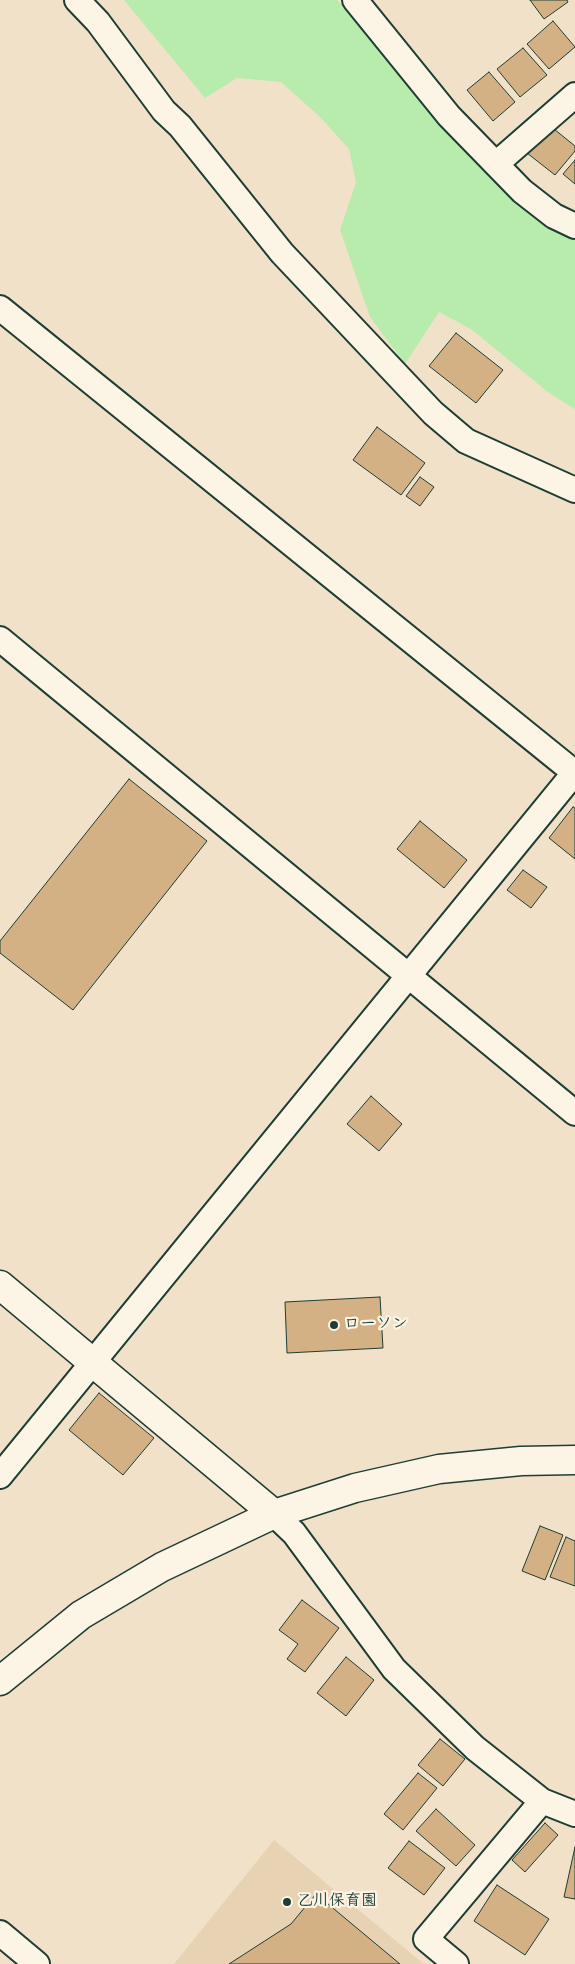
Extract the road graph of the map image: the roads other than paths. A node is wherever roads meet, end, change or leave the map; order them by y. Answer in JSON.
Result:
{"nodes":[{"id":1,"x":77,"y":0,"type":"edge"},
{"id":2,"x":355,"y":0,"type":"edge"},
{"id":3,"x":575,"y":95,"type":"edge"},
{"id":4,"x":496,"y":164,"type":"junction"},
{"id":5,"x":575,"y":226,"type":"edge"},
{"id":6,"x":0,"y":308,"type":"edge"},
{"id":7,"x":575,"y":490,"type":"edge"},
{"id":8,"x":0,"y":639,"type":"edge"},
{"id":9,"x":575,"y":772,"type":"edge"},
{"id":10,"x":409,"y":977,"type":"junction"},
{"id":11,"x":575,"y":1113,"type":"edge"},
{"id":12,"x":0,"y":1285,"type":"edge"},
{"id":13,"x":94,"y":1363,"type":"junction"},
{"id":14,"x":575,"y":1460,"type":"edge"},
{"id":15,"x":0,"y":1476,"type":"edge"},
{"id":16,"x":274,"y":1514,"type":"junction"},
{"id":17,"x":0,"y":1681,"type":"edge"},
{"id":18,"x":542,"y":1801,"type":"junction"},
{"id":19,"x":575,"y":1814,"type":"edge"},
{"id":20,"x":0,"y":1933,"type":"edge"},
{"id":21,"x":37,"y":1964,"type":"edge"},
{"id":22,"x":456,"y":1964,"type":"edge"}],
"edges":[{"from":1,"to":7,"type":"street"},
{"from":2,"to":4,"type":"street"},
{"from":3,"to":4,"type":"street"},
{"from":4,"to":5,"type":"street"},
{"from":6,"to":9,"type":"street"},
{"from":8,"to":10,"type":"street"},
{"from":9,"to":10,"type":"street"},
{"from":10,"to":11,"type":"street"},
{"from":10,"to":13,"type":"street"},
{"from":12,"to":13,"type":"street"},
{"from":13,"to":15,"type":"street"},
{"from":13,"to":16,"type":"street"},
{"from":14,"to":16,"type":"street"},
{"from":16,"to":17,"type":"street"},
{"from":16,"to":18,"type":"street"},
{"from":18,"to":19,"type":"street"},
{"from":18,"to":22,"type":"street"},
{"from":20,"to":21,"type":"street"}]}
